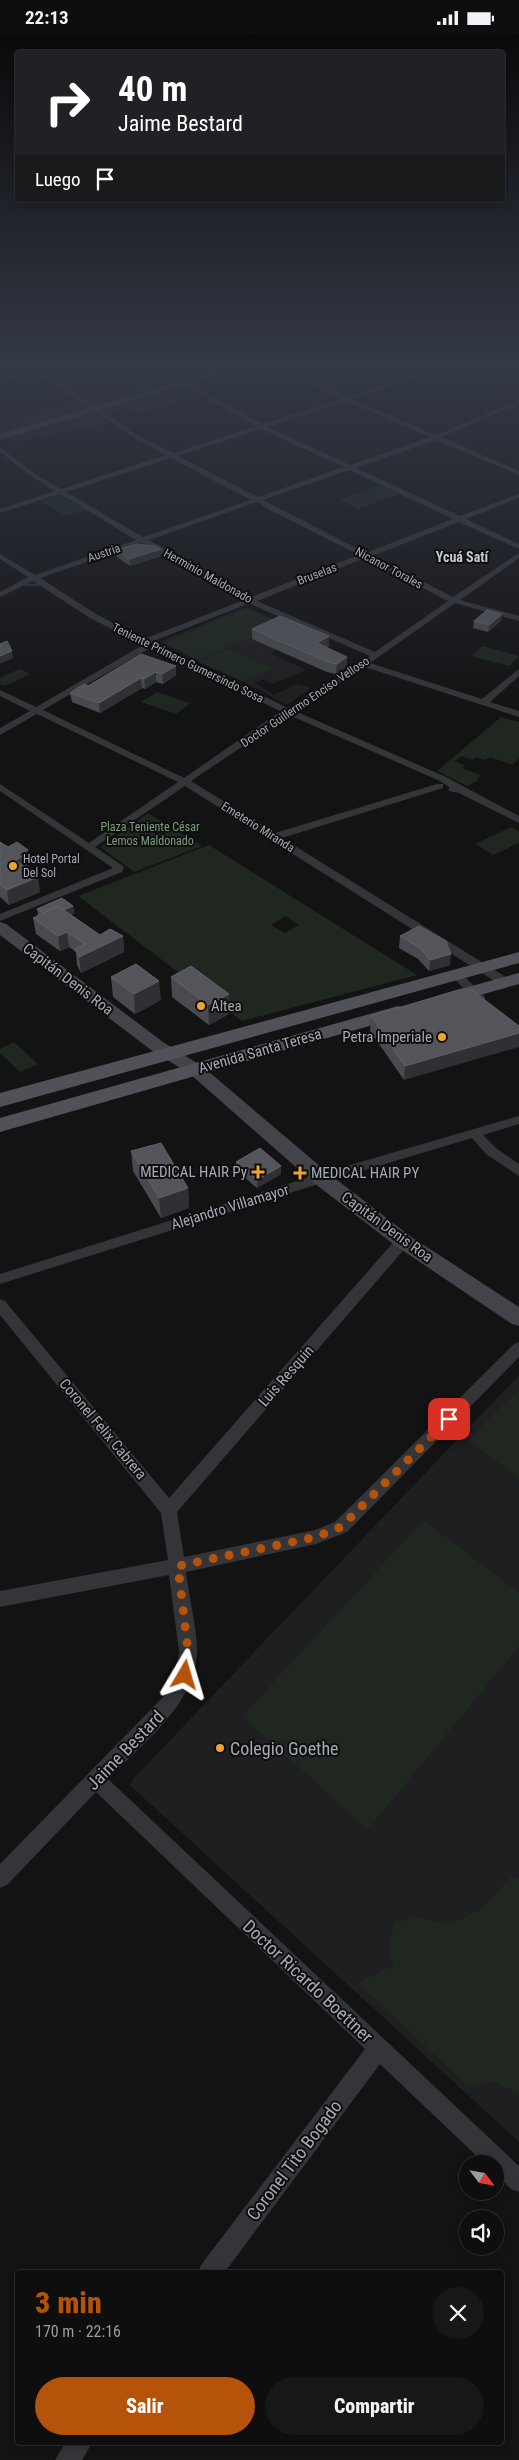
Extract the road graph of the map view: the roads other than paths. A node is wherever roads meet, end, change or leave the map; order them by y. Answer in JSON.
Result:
{"nodes":[{"id":1,"x":42,"y":480,"type":"edge"},
{"id":2,"x":96,"y":480,"type":"edge"},
{"id":3,"x":220,"y":480,"type":"edge"},
{"id":4,"x":315,"y":480,"type":"edge"},
{"id":5,"x":376,"y":480,"type":"edge"},
{"id":6,"x":61,"y":491,"type":"junction"},
{"id":7,"x":519,"y":496,"type":"edge"},
{"id":8,"x":258,"y":500,"type":"junction"},
{"id":9,"x":0,"y":511,"type":"edge"},
{"id":10,"x":459,"y":519,"type":"junction"},
{"id":11,"x":143,"y":539,"type":"junction"},
{"id":12,"x":519,"y":547,"type":"edge"},
{"id":13,"x":365,"y":555,"type":"junction"},
{"id":14,"x":519,"y":555,"type":"edge"},
{"id":15,"x":0,"y":556,"type":"edge"},
{"id":16,"x":33,"y":578,"type":"junction"},
{"id":17,"x":0,"y":595,"type":"edge"},
{"id":18,"x":249,"y":599,"type":"junction"},
{"id":19,"x":452,"y":600,"type":"junction"},
{"id":20,"x":519,"y":619,"type":"edge"},
{"id":21,"x":146,"y":643,"type":"junction"},
{"id":22,"x":375,"y":655,"type":"junction"},
{"id":23,"x":363,"y":664,"type":"junction"},
{"id":24,"x":519,"y":672,"type":"edge"},
{"id":25,"x":0,"y":693,"type":"edge"},
{"id":26,"x":484,"y":702,"type":"junction"},
{"id":27,"x":38,"y":711,"type":"junction"},
{"id":28,"x":289,"y":711,"type":"junction"},
{"id":29,"x":519,"y":714,"type":"edge"},
{"id":30,"x":0,"y":732,"type":"edge"},
{"id":31,"x":431,"y":775,"type":"junction"},
{"id":32,"x":186,"y":782,"type":"junction"},
{"id":33,"x":440,"y":786,"type":"junction"},
{"id":34,"x":0,"y":787,"type":"edge"},
{"id":35,"x":461,"y":791,"type":"junction"},
{"id":36,"x":519,"y":820,"type":"edge"},
{"id":37,"x":274,"y":837,"type":"junction"},
{"id":38,"x":89,"y":847,"type":"junction"},
{"id":39,"x":0,"y":918,"type":"edge"},
{"id":40,"x":0,"y":927,"type":"edge"},
{"id":41,"x":519,"y":957,"type":"edge"},
{"id":42,"x":484,"y":968,"type":"junction"},
{"id":43,"x":458,"y":976,"type":"junction"},
{"id":44,"x":512,"y":980,"type":"edge"},
{"id":45,"x":474,"y":991,"type":"junction"},
{"id":46,"x":490,"y":1007,"type":"edge"},
{"id":47,"x":168,"y":1054,"type":"junction"},
{"id":48,"x":196,"y":1070,"type":"junction"},
{"id":49,"x":0,"y":1100,"type":"edge"},
{"id":50,"x":519,"y":1120,"type":"edge"},
{"id":51,"x":0,"y":1125,"type":"edge"},
{"id":52,"x":474,"y":1133,"type":"junction"},
{"id":53,"x":519,"y":1171,"type":"edge"},
{"id":54,"x":321,"y":1178,"type":"junction"},
{"id":55,"x":403,"y":1241,"type":"junction"},
{"id":56,"x":0,"y":1279,"type":"edge"},
{"id":57,"x":0,"y":1305,"type":"edge"},
{"id":58,"x":519,"y":1318,"type":"edge"},
{"id":59,"x":519,"y":1348,"type":"edge"},
{"id":60,"x":169,"y":1510,"type":"junction"},
{"id":61,"x":178,"y":1566,"type":"junction"},
{"id":62,"x":0,"y":1599,"type":"edge"},
{"id":63,"x":96,"y":1781,"type":"junction"},
{"id":64,"x":0,"y":1877,"type":"edge"},
{"id":65,"x":379,"y":2048,"type":"junction"},
{"id":66,"x":519,"y":2181,"type":"edge"},
{"id":67,"x":211,"y":2270,"type":"edge"},
{"id":68,"x":78,"y":2445,"type":"edge"},
{"id":69,"x":67,"y":2460,"type":"edge"}],
"edges":[{"from":1,"to":6,"type":"street","name":"Herminio Maldonado"},
{"from":2,"to":6,"type":"street"},
{"from":3,"to":8,"type":"street","name":"Nicanor Torales"},
{"from":4,"to":8,"type":"street","name":"Austria"},
{"from":5,"to":10,"type":"street"},
{"from":6,"to":9,"type":"street"},
{"from":6,"to":11,"type":"street","name":"Herminio Maldonado"},
{"from":7,"to":10,"type":"street","name":"Bruselas"},
{"from":8,"to":11,"type":"street","name":"Austria"},
{"from":8,"to":13,"type":"street","name":"Nicanor Torales"},
{"from":10,"to":12,"type":"street"},
{"from":10,"to":13,"type":"street","name":"Bruselas"},
{"from":11,"to":16,"type":"street","name":"Austria"},
{"from":11,"to":18,"type":"street","name":"Herminio Maldonado"},
{"from":13,"to":18,"type":"street","name":"Bruselas"},
{"from":13,"to":19,"type":"street","name":"Nicanor Torales"},
{"from":14,"to":19,"type":"street","name":"Doctor Guillermo Enciso Velloso"},
{"from":15,"to":16,"type":"street","name":"Teniente Primero Gumersindo Sosa"},
{"from":16,"to":17,"type":"street","name":"Austria"},
{"from":16,"to":21,"type":"street","name":"Teniente Primero Gumersindo Sosa"},
{"from":18,"to":21,"type":"street","name":"Bruselas"},
{"from":18,"to":22,"type":"street","name":"Herminio Maldonado"},
{"from":19,"to":20,"type":"street","name":"Nicanor Torales"},
{"from":19,"to":22,"type":"street","name":"Doctor Guillermo Enciso Velloso"},
{"from":21,"to":27,"type":"street","name":"Bruselas"},
{"from":21,"to":28,"type":"street","name":"Teniente Primero Gumersindo Sosa"},
{"from":22,"to":23,"type":"street","name":"Doctor Guillermo Enciso Velloso"},
{"from":23,"to":26,"type":"street"},
{"from":23,"to":28,"type":"street","name":"Doctor Guillermo Enciso Velloso"},
{"from":24,"to":26,"type":"street"},
{"from":25,"to":27,"type":"street","name":"Emeterio Miranda"},
{"from":26,"to":29,"type":"street"},
{"from":27,"to":30,"type":"street","name":"Bruselas"},
{"from":27,"to":32,"type":"street","name":"Emeterio Miranda"},
{"from":28,"to":31,"type":"street","name":"Teniente Primero Gumersindo Sosa"},
{"from":28,"to":32,"type":"street","name":"Doctor Guillermo Enciso Velloso"},
{"from":31,"to":33,"type":"street"},
{"from":31,"to":35,"type":"street","name":"Teniente Primero Gumersindo Sosa"},
{"from":32,"to":37,"type":"street","name":"Emeterio Miranda"},
{"from":32,"to":38,"type":"street","name":"Doctor Guillermo Enciso Velloso"},
{"from":33,"to":35,"type":"street"},
{"from":33,"to":37,"type":"street"},
{"from":34,"to":38,"type":"street"},
{"from":35,"to":36,"type":"street"},
{"from":37,"to":42,"type":"street","name":"Emeterio Miranda"},
{"from":38,"to":39,"type":"street"},
{"from":40,"to":47,"type":"main road","name":"Capitán Denis Roa"},
{"from":41,"to":42,"type":"main road","name":"Avenida Santa Teresa"},
{"from":42,"to":43,"type":"main road","name":"Avenida Santa Teresa"},
{"from":42,"to":44,"type":"street","name":"Emeterio Miranda"},
{"from":43,"to":45,"type":"street"},
{"from":43,"to":47,"type":"main road","name":"Avenida Santa Teresa"},
{"from":44,"to":45,"type":"main road","name":"Avenida Santa Teresa"},
{"from":45,"to":46,"type":"street"},
{"from":45,"to":48,"type":"main road","name":"Avenida Santa Teresa"},
{"from":47,"to":48,"type":"main road","name":"Capitán Denis Roa"},
{"from":47,"to":49,"type":"main road","name":"Avenida Santa Teresa"},
{"from":48,"to":51,"type":"main road","name":"Avenida Santa Teresa"},
{"from":48,"to":54,"type":"main road","name":"Capitán Denis Roa"},
{"from":50,"to":52,"type":"street","name":"Alejandro Villamayor"},
{"from":52,"to":53,"type":"street"},
{"from":52,"to":54,"type":"street","name":"Alejandro Villamayor"},
{"from":54,"to":55,"type":"main road","name":"Capitán Denis Roa"},
{"from":54,"to":56,"type":"street","name":"Alejandro Villamayor"},
{"from":55,"to":58,"type":"main road","name":"Capitán Denis Roa"},
{"from":55,"to":60,"type":"street","name":"Luis Resquin"},
{"from":57,"to":60,"type":"street","name":"Coronel Felix Cabrera"},
{"from":59,"to":61,"type":"street"},
{"from":60,"to":61,"type":"street"},
{"from":61,"to":62,"type":"street"},
{"from":61,"to":63,"type":"street","name":"Jaime Bestard"},
{"from":63,"to":64,"type":"street","name":"Jaime Bestard"},
{"from":63,"to":65,"type":"street","name":"Doctor Ricardo Boettner"},
{"from":65,"to":66,"type":"street","name":"Doctor Ricardo Boettner"},
{"from":65,"to":67,"type":"street","name":"Coronel Tito Bogado"},
{"from":68,"to":69,"type":"street"}]}
